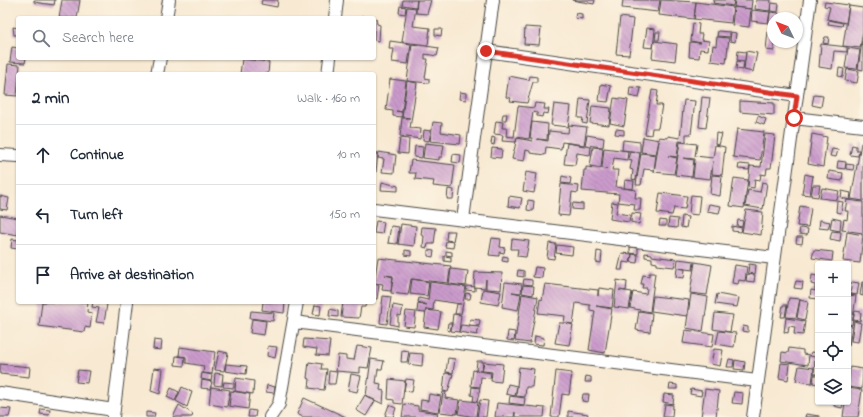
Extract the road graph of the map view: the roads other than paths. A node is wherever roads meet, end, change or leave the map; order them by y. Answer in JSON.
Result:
{"nodes":[{"id":1,"x":169,"y":0,"type":"edge"},
{"id":2,"x":337,"y":0,"type":"edge"},
{"id":3,"x":493,"y":0,"type":"edge"},
{"id":4,"x":810,"y":0,"type":"edge"},
{"id":5,"x":166,"y":16,"type":"edge"},
{"id":6,"x":335,"y":16,"type":"edge"},
{"id":7,"x":486,"y":51,"type":"junction"},
{"id":8,"x":160,"y":60,"type":"edge"},
{"id":9,"x":330,"y":60,"type":"edge"},
{"id":10,"x":157,"y":72,"type":"edge"},
{"id":11,"x":328,"y":72,"type":"edge"},
{"id":12,"x":797,"y":96,"type":"junction"},
{"id":13,"x":794,"y":118,"type":"junction"},
{"id":14,"x":863,"y":126,"type":"edge"},
{"id":15,"x":0,"y":155,"type":"edge"},
{"id":16,"x":16,"y":156,"type":"edge"},
{"id":17,"x":376,"y":209,"type":"edge"},
{"id":18,"x":463,"y":219,"type":"junction"},
{"id":19,"x":774,"y":258,"type":"junction"},
{"id":20,"x":127,"y":304,"type":"edge"},
{"id":21,"x":297,"y":304,"type":"edge"},
{"id":22,"x":294,"y":322,"type":"junction"},
{"id":23,"x":757,"y":381,"type":"junction"},
{"id":24,"x":0,"y":393,"type":"edge"},
{"id":25,"x":114,"y":413,"type":"edge"},
{"id":26,"x":270,"y":417,"type":"edge"},
{"id":27,"x":753,"y":417,"type":"edge"}],
"edges":[{"from":1,"to":5,"type":"street"},
{"from":2,"to":6,"type":"street"},
{"from":3,"to":7,"type":"street"},
{"from":4,"to":12,"type":"street"},
{"from":7,"to":12,"type":"street"},
{"from":7,"to":18,"type":"street"},
{"from":8,"to":10,"type":"street"},
{"from":9,"to":11,"type":"street"},
{"from":12,"to":13,"type":"street"},
{"from":13,"to":14,"type":"street"},
{"from":13,"to":19,"type":"street"},
{"from":15,"to":16,"type":"street"},
{"from":17,"to":18,"type":"street"},
{"from":18,"to":19,"type":"street"},
{"from":19,"to":23,"type":"street"},
{"from":20,"to":25,"type":"street"},
{"from":21,"to":22,"type":"street"},
{"from":22,"to":23,"type":"street"},
{"from":22,"to":26,"type":"street"},
{"from":23,"to":27,"type":"street"},
{"from":24,"to":25,"type":"street"}]}
